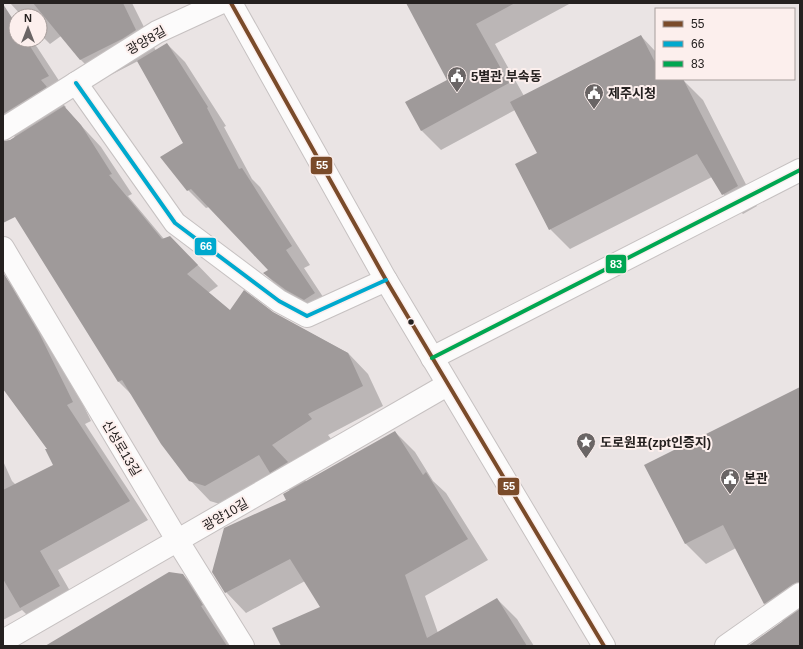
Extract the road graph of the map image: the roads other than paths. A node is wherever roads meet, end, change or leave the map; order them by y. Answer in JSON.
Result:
{"nodes":[{"id":1,"x":220,"y":3,"type":"edge"},
{"id":2,"x":231,"y":3,"type":"edge"},
{"id":3,"x":76,"y":83,"type":"junction"},
{"id":4,"x":3,"y":129,"type":"edge"},
{"id":5,"x":800,"y":170,"type":"edge"},
{"id":6,"x":3,"y":248,"type":"edge"},
{"id":7,"x":386,"y":280,"type":"junction"},
{"id":8,"x":432,"y":358,"type":"junction"},
{"id":9,"x":447,"y":385,"type":"junction"},
{"id":10,"x":178,"y":541,"type":"junction"},
{"id":11,"x":800,"y":594,"type":"edge"},
{"id":12,"x":3,"y":641,"type":"edge"},
{"id":13,"x":244,"y":646,"type":"edge"},
{"id":14,"x":604,"y":646,"type":"edge"},
{"id":15,"x":726,"y":646,"type":"edge"}],
"edges":[{"from":1,"to":3,"type":"street","name":"광양8길"},
{"from":2,"to":7,"type":"street"},
{"from":3,"to":4,"type":"street","name":"광양8길"},
{"from":3,"to":7,"type":"street"},
{"from":5,"to":8,"type":"street"},
{"from":6,"to":10,"type":"street","name":"신성로13길"},
{"from":7,"to":8,"type":"street"},
{"from":8,"to":9,"type":"street"},
{"from":9,"to":10,"type":"street","name":"광양10길"},
{"from":9,"to":14,"type":"street"},
{"from":10,"to":12,"type":"street","name":"광양10길"},
{"from":10,"to":13,"type":"street","name":"신성로13길"},
{"from":11,"to":15,"type":"street"}]}
